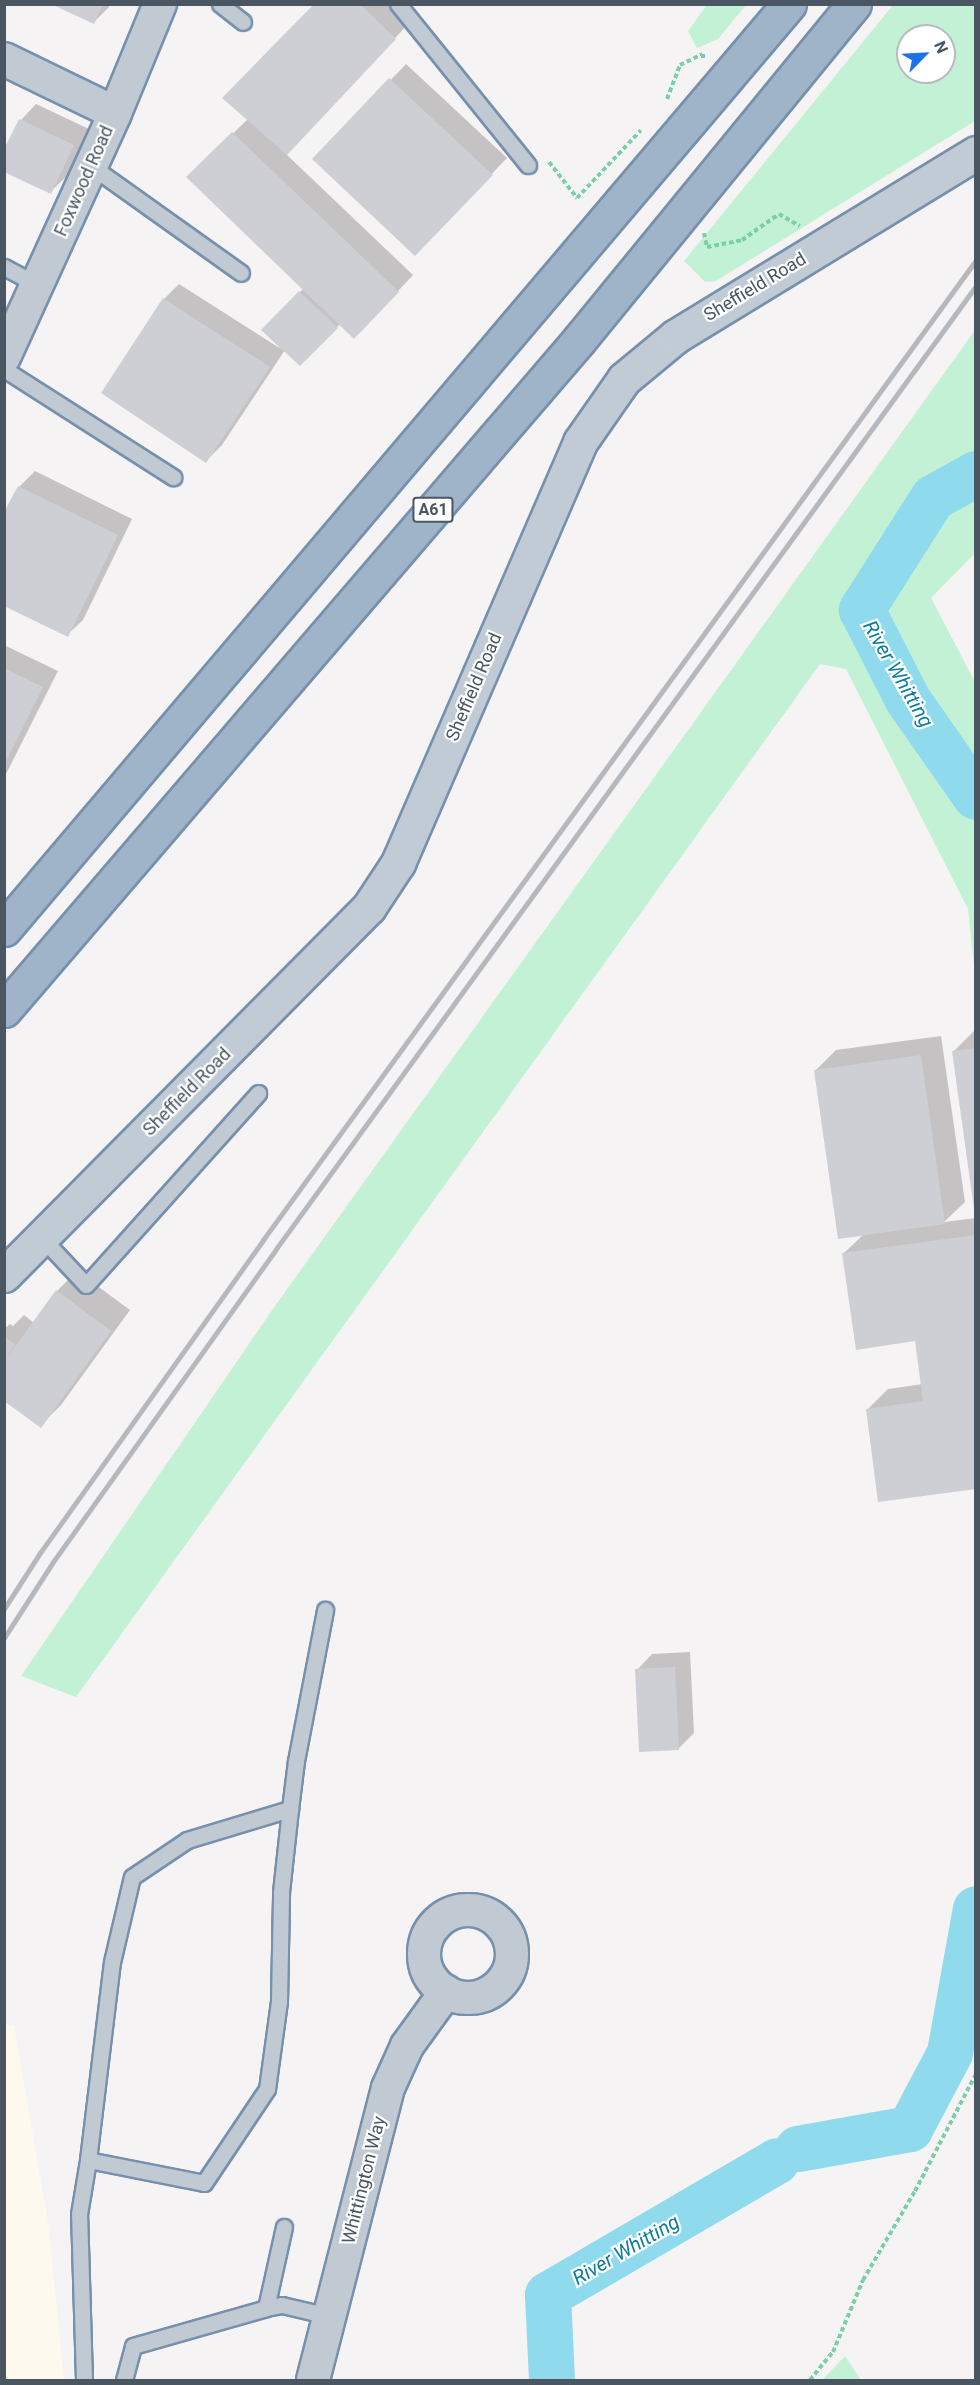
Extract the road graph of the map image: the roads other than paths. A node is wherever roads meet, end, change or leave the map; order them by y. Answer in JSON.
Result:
{"nodes":[{"id":1,"x":160,"y":4,"type":"edge"},
{"id":2,"x":220,"y":4,"type":"edge"},
{"id":3,"x":398,"y":4,"type":"edge"},
{"id":4,"x":789,"y":4,"type":"edge"},
{"id":5,"x":855,"y":4,"type":"edge"},
{"id":6,"x":243,"y":22,"type":"dead end"},
{"id":7,"x":4,"y":59,"type":"edge"},
{"id":8,"x":115,"y":113,"type":"junction"},
{"id":9,"x":975,"y":153,"type":"edge"},
{"id":10,"x":528,"y":165,"type":"dead end"},
{"id":11,"x":91,"y":166,"type":"junction"},
{"id":12,"x":4,"y":267,"type":"edge"},
{"id":13,"x":241,"y":273,"type":"dead end"},
{"id":14,"x":38,"y":285,"type":"junction"},
{"id":15,"x":4,"y":357,"type":"edge"},
{"id":16,"x":4,"y":369,"type":"edge"},
{"id":17,"x":173,"y":477,"type":"dead end"},
{"id":18,"x":4,"y":928,"type":"edge"},
{"id":19,"x":4,"y":1010,"type":"edge"},
{"id":20,"x":258,"y":1093,"type":"dead end"},
{"id":21,"x":42,"y":1238,"type":"junction"},
{"id":22,"x":4,"y":1275,"type":"edge"},
{"id":23,"x":325,"y":1610,"type":"dead end"},
{"id":24,"x":290,"y":1809,"type":"junction"},
{"id":25,"x":446,"y":1992,"type":"dead end"},
{"id":26,"x":88,"y":2160,"type":"junction"},
{"id":27,"x":284,"y":2226,"type":"dead end"},
{"id":28,"x":266,"y":2308,"type":"junction"},
{"id":29,"x":329,"y":2316,"type":"junction"},
{"id":30,"x":84,"y":2380,"type":"edge"},
{"id":31,"x":124,"y":2380,"type":"edge"},
{"id":32,"x":313,"y":2380,"type":"edge"}],
"edges":[{"from":1,"to":8,"type":"street","name":"Foxwood Road"},
{"from":2,"to":6,"type":"lane"},
{"from":3,"to":10,"type":"lane"},
{"from":4,"to":18,"type":"highway"},
{"from":5,"to":19,"type":"highway","number":"A61"},
{"from":7,"to":8,"type":"street"},
{"from":8,"to":11,"type":"street","name":"Foxwood Road"},
{"from":9,"to":21,"type":"main road","name":"Sheffield Road"},
{"from":11,"to":13,"type":"lane"},
{"from":11,"to":14,"type":"street","name":"Foxwood Road"},
{"from":12,"to":14,"type":"lane"},
{"from":14,"to":15,"type":"street","name":"Foxwood Road"},
{"from":16,"to":17,"type":"lane"},
{"from":20,"to":21,"type":"lane"},
{"from":21,"to":22,"type":"main road","name":"Sheffield Road"},
{"from":23,"to":24,"type":"lane"},
{"from":24,"to":26,"type":"lane"},
{"from":24,"to":26,"type":"lane"},
{"from":25,"to":29,"type":"street","name":"Whittington Way"},
{"from":26,"to":30,"type":"lane"},
{"from":27,"to":28,"type":"lane"},
{"from":28,"to":29,"type":"lane"},
{"from":28,"to":31,"type":"lane"},
{"from":29,"to":32,"type":"street","name":"Whittington Way"}]}
